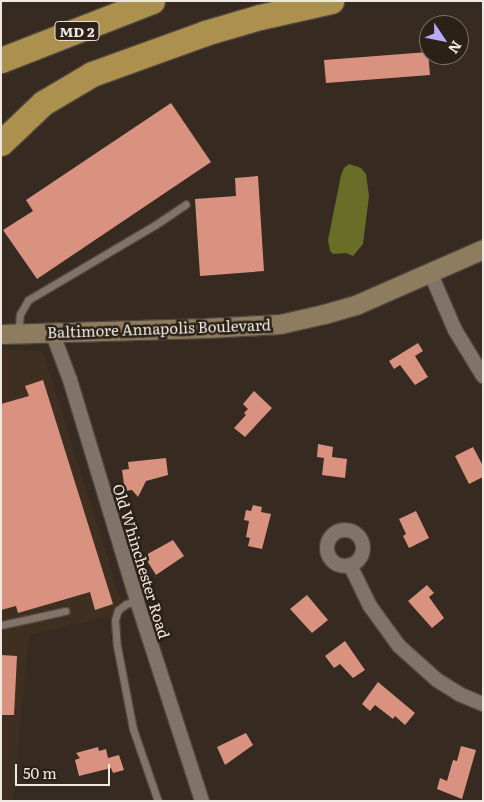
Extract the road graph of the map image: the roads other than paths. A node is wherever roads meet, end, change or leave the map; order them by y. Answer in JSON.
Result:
{"nodes":[{"id":1,"x":152,"y":1,"type":"edge"},
{"id":2,"x":331,"y":1,"type":"edge"},
{"id":3,"x":1,"y":60,"type":"edge"},
{"id":4,"x":1,"y":143,"type":"edge"},
{"id":5,"x":186,"y":204,"type":"dead end"},
{"id":6,"x":483,"y":249,"type":"edge"},
{"id":7,"x":430,"y":272,"type":"junction"},
{"id":8,"x":52,"y":332,"type":"junction"},
{"id":9,"x":10,"y":334,"type":"edge"},
{"id":10,"x":483,"y":376,"type":"edge"},
{"id":11,"x":350,"y":565,"type":"dead end"},
{"id":12,"x":137,"y":600,"type":"junction"},
{"id":13,"x":65,"y":611,"type":"dead end"},
{"id":14,"x":1,"y":625,"type":"edge"},
{"id":15,"x":483,"y":704,"type":"edge"},
{"id":16,"x":158,"y":801,"type":"edge"},
{"id":17,"x":202,"y":801,"type":"edge"}],
"edges":[{"from":1,"to":3,"type":"highway","number":"MD 2"},
{"from":2,"to":4,"type":"highway"},
{"from":5,"to":9,"type":"lane"},
{"from":6,"to":7,"type":"street","name":"Baltimore Annapolis Boulevard"},
{"from":7,"to":8,"type":"street","name":"Baltimore Annapolis Boulevard"},
{"from":7,"to":10,"type":"street"},
{"from":8,"to":9,"type":"street","name":"Baltimore Annapolis Boulevard"},
{"from":8,"to":12,"type":"street","name":"Old Whinchester Road"},
{"from":11,"to":15,"type":"street"},
{"from":12,"to":16,"type":"lane"},
{"from":12,"to":17,"type":"street","name":"Old Whinchester Road"},
{"from":13,"to":14,"type":"lane"}]}
